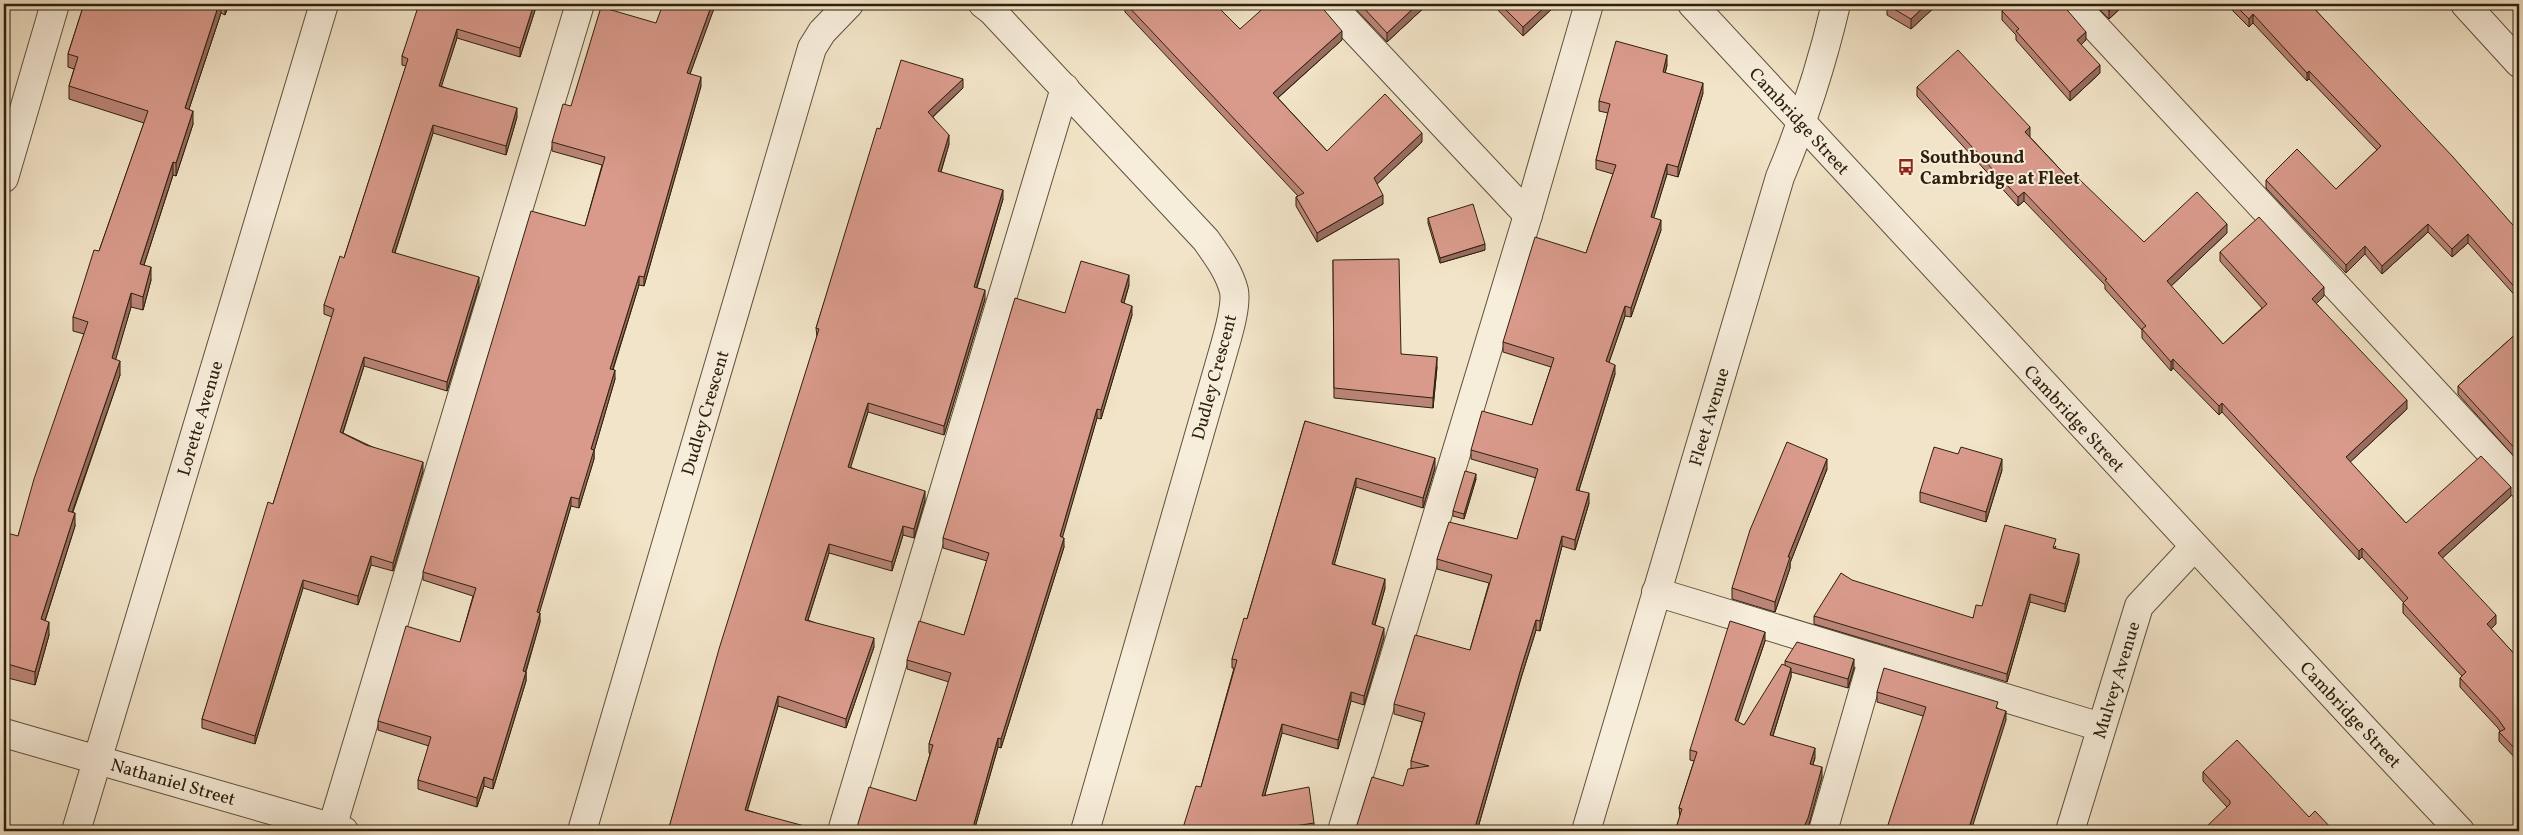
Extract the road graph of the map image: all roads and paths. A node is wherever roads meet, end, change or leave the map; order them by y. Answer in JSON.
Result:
{"nodes":[{"id":1,"x":55,"y":4,"type":"edge"},
{"id":2,"x":324,"y":4,"type":"edge"},
{"id":3,"x":580,"y":4,"type":"edge"},
{"id":4,"x":849,"y":4,"type":"edge"},
{"id":5,"x":983,"y":4,"type":"edge"},
{"id":6,"x":1330,"y":4,"type":"edge"},
{"id":7,"x":1589,"y":4,"type":"edge"},
{"id":8,"x":1692,"y":4,"type":"edge"},
{"id":9,"x":1836,"y":4,"type":"edge"},
{"id":10,"x":2074,"y":4,"type":"edge"},
{"id":11,"x":2465,"y":4,"type":"edge"},
{"id":12,"x":2519,"y":63,"type":"edge"},
{"id":13,"x":1065,"y":88,"type":"junction"},
{"id":14,"x":1801,"y":126,"type":"junction"},
{"id":15,"x":4,"y":178,"type":"edge"},
{"id":16,"x":1528,"y":215,"type":"junction"},
{"id":17,"x":2519,"y":483,"type":"edge"},
{"id":18,"x":2193,"y":548,"type":"junction"},
{"id":19,"x":1656,"y":592,"type":"junction"},
{"id":20,"x":1873,"y":658,"type":"junction"},
{"id":21,"x":2101,"y":727,"type":"junction"},
{"id":22,"x":4,"y":732,"type":"edge"},
{"id":23,"x":97,"y":760,"type":"junction"},
{"id":24,"x":2077,"y":826,"type":"edge"},
{"id":25,"x":336,"y":830,"type":"edge"},
{"id":26,"x":76,"y":831,"type":"edge"},
{"id":27,"x":582,"y":831,"type":"edge"},
{"id":28,"x":842,"y":831,"type":"edge"},
{"id":29,"x":1085,"y":831,"type":"edge"},
{"id":30,"x":1342,"y":831,"type":"edge"},
{"id":31,"x":1586,"y":831,"type":"edge"},
{"id":32,"x":1823,"y":831,"type":"edge"},
{"id":33,"x":2460,"y":831,"type":"edge"}],
"edges":[{"from":1,"to":15,"type":"street"},
{"from":2,"to":23,"type":"street","name":"Lorette Avenue"},
{"from":3,"to":25,"type":"street"},
{"from":4,"to":27,"type":"street","name":"Dudley Crescent"},
{"from":5,"to":13,"type":"street","name":"Dudley Crescent"},
{"from":6,"to":16,"type":"street"},
{"from":7,"to":16,"type":"street"},
{"from":8,"to":14,"type":"street","name":"Cambridge Street"},
{"from":9,"to":14,"type":"street","name":"Fleet Avenue"},
{"from":10,"to":17,"type":"street"},
{"from":11,"to":12,"type":"street"},
{"from":13,"to":28,"type":"street"},
{"from":13,"to":29,"type":"street","name":"Dudley Crescent"},
{"from":14,"to":18,"type":"street","name":"Cambridge Street"},
{"from":14,"to":19,"type":"street","name":"Fleet Avenue"},
{"from":16,"to":30,"type":"street"},
{"from":18,"to":21,"type":"street","name":"Mulvey Avenue"},
{"from":18,"to":33,"type":"street","name":"Cambridge Street"},
{"from":19,"to":20,"type":"street"},
{"from":19,"to":31,"type":"street","name":"Fleet Avenue"},
{"from":20,"to":21,"type":"street"},
{"from":20,"to":32,"type":"street"},
{"from":21,"to":24,"type":"street","name":"Mulvey Avenue"},
{"from":22,"to":23,"type":"street","name":"Nathaniel Street"},
{"from":23,"to":25,"type":"street","name":"Nathaniel Street"},
{"from":23,"to":26,"type":"street","name":"Lorette Avenue"}]}
